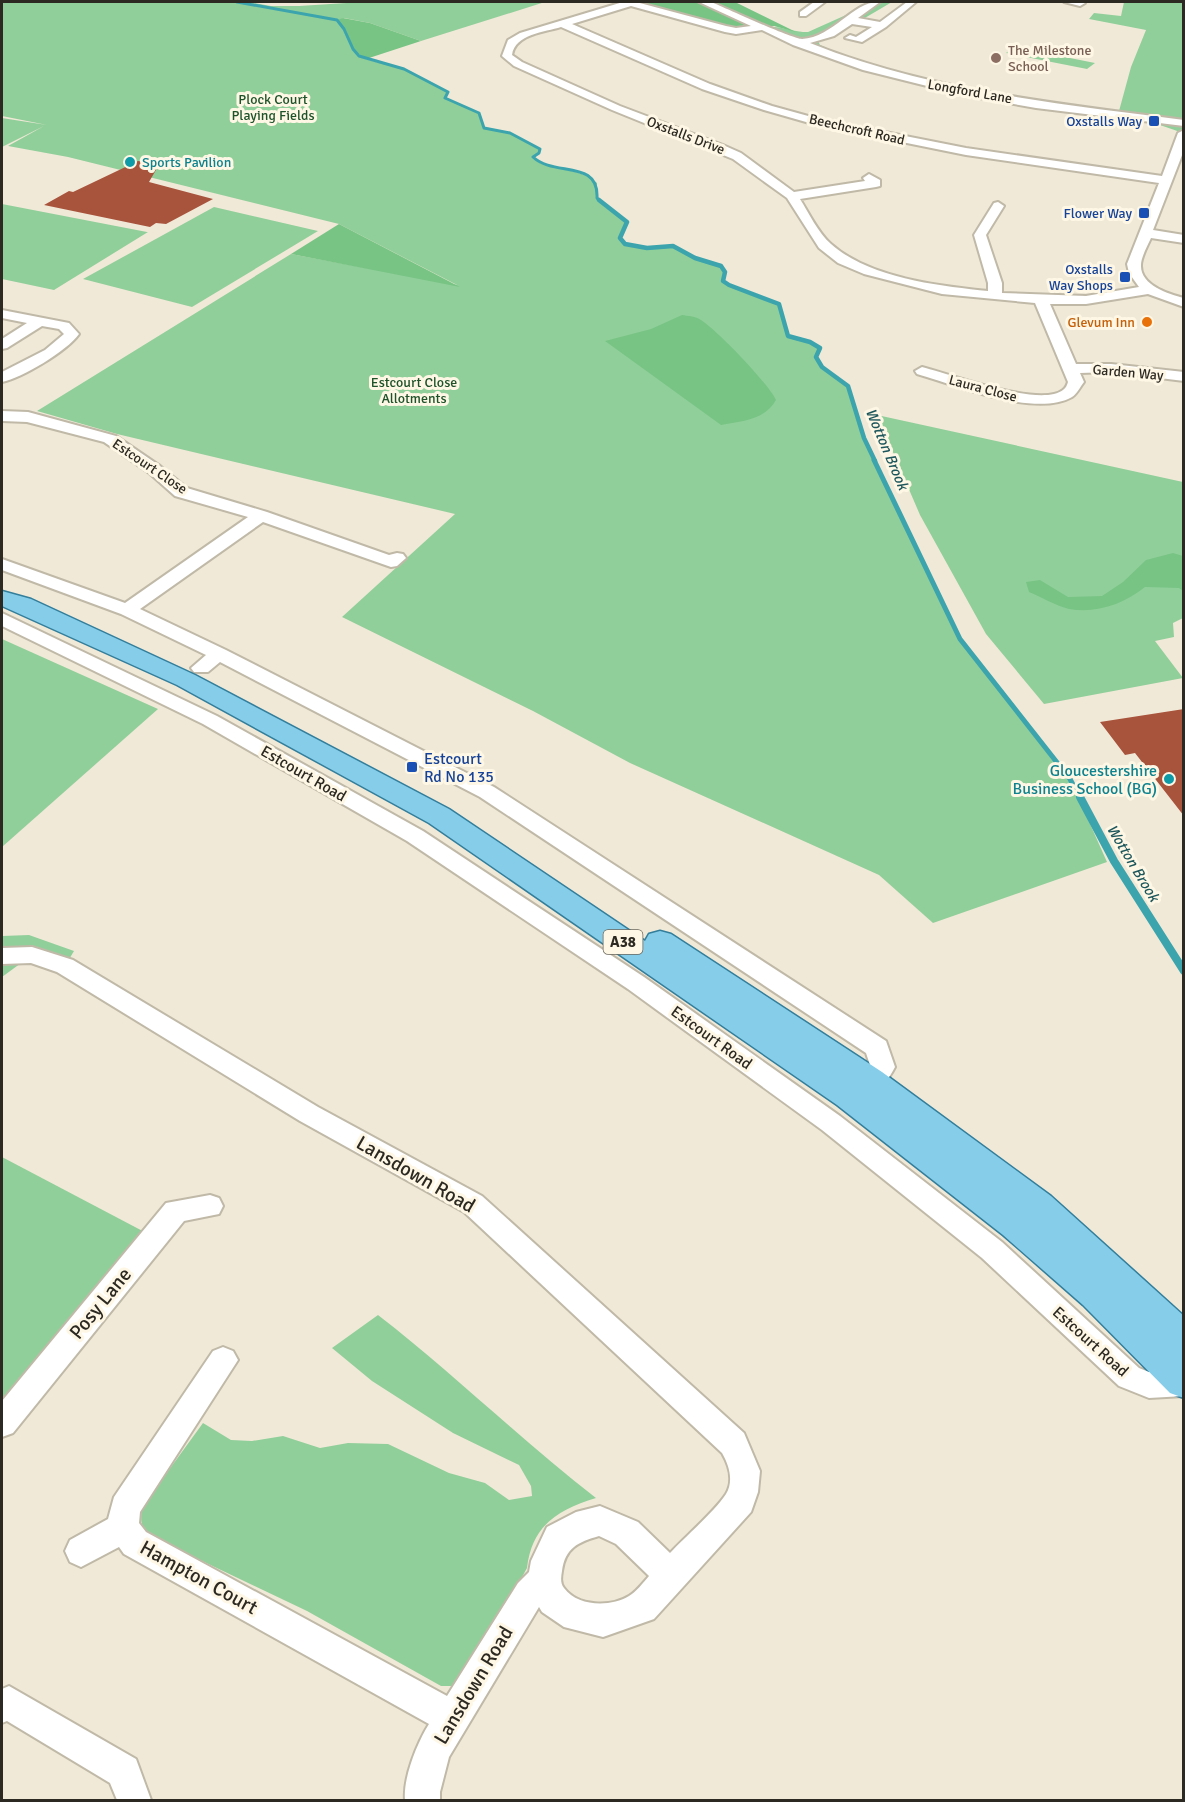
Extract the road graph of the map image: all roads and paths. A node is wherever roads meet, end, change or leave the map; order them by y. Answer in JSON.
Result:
{"nodes":[{"id":1,"x":629,"y":2,"type":"edge"},
{"id":2,"x":704,"y":2,"type":"edge"},
{"id":3,"x":820,"y":2,"type":"edge"},
{"id":4,"x":874,"y":2,"type":"edge"},
{"id":5,"x":912,"y":2,"type":"edge"},
{"id":6,"x":792,"y":9,"type":"dead end"},
{"id":7,"x":848,"y":20,"type":"junction"},
{"id":8,"x":562,"y":24,"type":"junction"},
{"id":9,"x":882,"y":25,"type":"junction"},
{"id":10,"x":765,"y":27,"type":"junction"},
{"id":11,"x":858,"y":40,"type":"dead end"},
{"id":12,"x":797,"y":43,"type":"junction"},
{"id":13,"x":1184,"y":123,"type":"edge"},
{"id":14,"x":1184,"y":133,"type":"edge"},
{"id":15,"x":869,"y":178,"type":"dead end"},
{"id":16,"x":1166,"y":180,"type":"junction"},
{"id":17,"x":792,"y":196,"type":"junction"},
{"id":18,"x":983,"y":204,"type":"dead end"},
{"id":19,"x":1146,"y":233,"type":"junction"},
{"id":20,"x":1184,"y":239,"type":"edge"},
{"id":21,"x":1149,"y":290,"type":"junction"},
{"id":22,"x":995,"y":297,"type":"junction"},
{"id":23,"x":1041,"y":300,"type":"junction"},
{"id":24,"x":1184,"y":303,"type":"edge"},
{"id":25,"x":2,"y":314,"type":"edge"},
{"id":26,"x":40,"y":321,"type":"junction"},
{"id":27,"x":2,"y":345,"type":"edge"},
{"id":28,"x":1072,"y":369,"type":"junction"},
{"id":29,"x":929,"y":377,"type":"dead end"},
{"id":30,"x":1184,"y":377,"type":"edge"},
{"id":31,"x":2,"y":378,"type":"edge"},
{"id":32,"x":2,"y":416,"type":"edge"},
{"id":33,"x":261,"y":516,"type":"junction"},
{"id":34,"x":392,"y":562,"type":"dead end"},
{"id":35,"x":2,"y":564,"type":"edge"},
{"id":36,"x":2,"y":580,"type":"edge"},
{"id":37,"x":48,"y":588,"type":"junction"},
{"id":38,"x":2,"y":598,"type":"edge"},
{"id":39,"x":127,"y":610,"type":"junction"},
{"id":40,"x":2,"y":619,"type":"edge"},
{"id":41,"x":210,"y":661,"type":"junction"},
{"id":42,"x":223,"y":713,"type":"junction"},
{"id":43,"x":2,"y":956,"type":"edge"},
{"id":44,"x":210,"y":1206,"type":"dead end"},
{"id":45,"x":1184,"y":1341,"type":"edge"},
{"id":46,"x":223,"y":1360,"type":"dead end"},
{"id":47,"x":1184,"y":1382,"type":"edge"},
{"id":48,"x":2,"y":1423,"type":"edge"},
{"id":49,"x":123,"y":1528,"type":"junction"},
{"id":50,"x":81,"y":1551,"type":"dead end"},
{"id":51,"x":672,"y":1577,"type":"junction"},
{"id":52,"x":544,"y":1580,"type":"junction"},
{"id":53,"x":2,"y":1706,"type":"edge"},
{"id":54,"x":452,"y":1718,"type":"junction"},
{"id":55,"x":134,"y":1800,"type":"edge"},
{"id":56,"x":423,"y":1800,"type":"edge"}],
"edges":[{"from":1,"to":8,"type":"street","name":"Oxstalls Drive"},
{"from":1,"to":10,"type":"street"},
{"from":2,"to":10,"type":"street","name":"Longford Lane"},
{"from":3,"to":6,"type":"street"},
{"from":4,"to":7,"type":"street"},
{"from":5,"to":9,"type":"street"},
{"from":7,"to":9,"type":"street"},
{"from":7,"to":12,"type":"street"},
{"from":8,"to":16,"type":"street","name":"Beechcroft Road"},
{"from":8,"to":17,"type":"street","name":"Oxstalls Drive"},
{"from":9,"to":11,"type":"street"},
{"from":10,"to":12,"type":"street","name":"Longford Lane"},
{"from":12,"to":13,"type":"street","name":"Longford Lane"},
{"from":14,"to":16,"type":"street"},
{"from":15,"to":17,"type":"street"},
{"from":16,"to":19,"type":"street"},
{"from":17,"to":22,"type":"street","name":"Oxstalls Drive"},
{"from":18,"to":22,"type":"street"},
{"from":19,"to":20,"type":"street"},
{"from":19,"to":21,"type":"street"},
{"from":21,"to":23,"type":"street","name":"Oxstalls Drive"},
{"from":21,"to":24,"type":"street"},
{"from":22,"to":23,"type":"street","name":"Oxstalls Drive"},
{"from":23,"to":28,"type":"street"},
{"from":25,"to":26,"type":"street"},
{"from":26,"to":27,"type":"street"},
{"from":26,"to":31,"type":"street"},
{"from":28,"to":29,"type":"street","name":"Laura Close"},
{"from":28,"to":30,"type":"street","name":"Garden Way"},
{"from":32,"to":33,"type":"street","name":"Estcourt Close"},
{"from":33,"to":34,"type":"street","name":"Estcourt Close"},
{"from":33,"to":39,"type":"street"},
{"from":35,"to":37,"type":"street"},
{"from":36,"to":37,"type":"main road","number":"A38"},
{"from":37,"to":39,"type":"street"},
{"from":37,"to":41,"type":"main road","number":"A38"},
{"from":38,"to":42,"type":"main road","name":"Estcourt Road","number":"A38"},
{"from":39,"to":41,"type":"street"},
{"from":40,"to":42,"type":"street","name":"Estcourt Road"},
{"from":41,"to":45,"type":"main road","number":"A38"},
{"from":42,"to":47,"type":"main road","name":"Estcourt Road","number":"A38"},
{"from":43,"to":51,"type":"street","name":"Lansdown Road"},
{"from":44,"to":48,"type":"street","name":"Posy Lane"},
{"from":46,"to":49,"type":"street"},
{"from":49,"to":50,"type":"street"},
{"from":49,"to":54,"type":"street","name":"Hampton Court"},
{"from":51,"to":52,"type":"street","name":"Lansdown Road"},
{"from":51,"to":52,"type":"street","name":"Lansdown Road"},
{"from":52,"to":54,"type":"street","name":"Lansdown Road"},
{"from":53,"to":55,"type":"street"},
{"from":54,"to":56,"type":"street","name":"Lansdown Road"}]}
